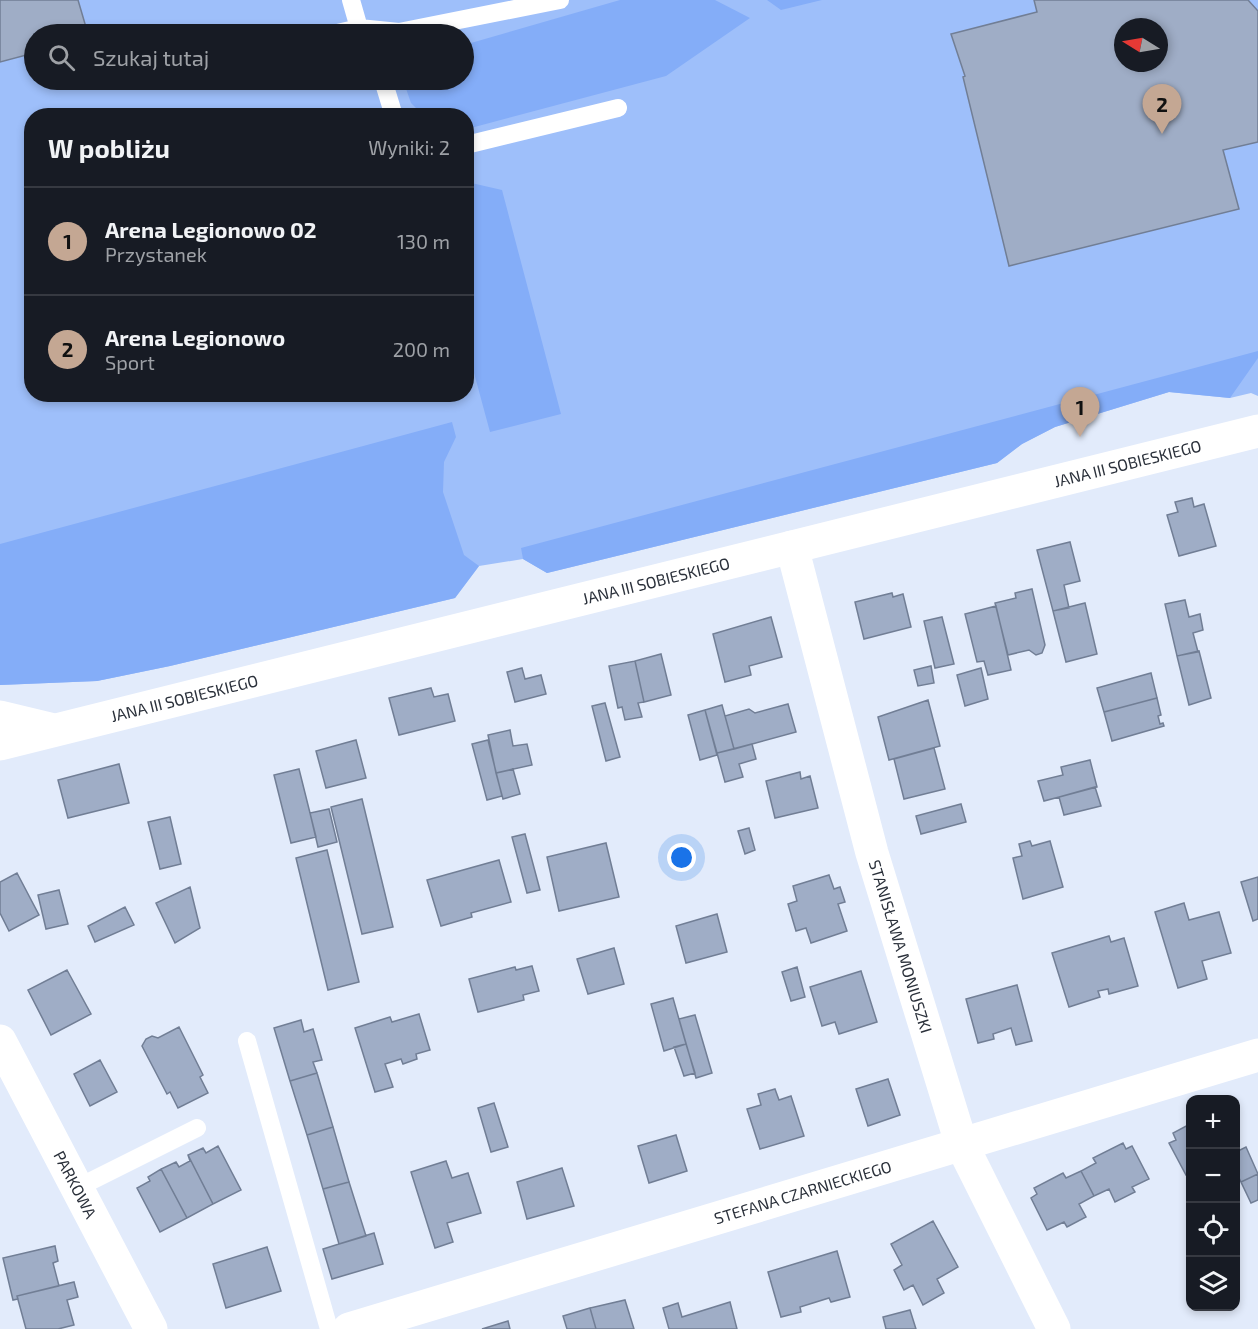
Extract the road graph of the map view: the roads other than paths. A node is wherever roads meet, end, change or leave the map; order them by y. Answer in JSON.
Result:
{"nodes":[{"id":1,"x":351,"y":0,"type":"edge"},
{"id":2,"x":560,"y":0,"type":"edge"},
{"id":3,"x":358,"y":24,"type":"edge"},
{"id":4,"x":439,"y":24,"type":"edge"},
{"id":5,"x":386,"y":90,"type":"edge"},
{"id":6,"x":392,"y":108,"type":"edge"},
{"id":7,"x":618,"y":108,"type":"dead end"},
{"id":8,"x":474,"y":143,"type":"edge"},
{"id":9,"x":1258,"y":431,"type":"edge"},
{"id":10,"x":792,"y":547,"type":"junction"},
{"id":11,"x":0,"y":717,"type":"edge"},
{"id":12,"x":54,"y":730,"type":"junction"},
{"id":13,"x":0,"y":744,"type":"edge"},
{"id":14,"x":0,"y":1041,"type":"edge"},
{"id":15,"x":247,"y":1041,"type":"dead end"},
{"id":16,"x":1258,"y":1055,"type":"edge"},
{"id":17,"x":197,"y":1128,"type":"dead end"},
{"id":18,"x":961,"y":1143,"type":"junction"},
{"id":19,"x":77,"y":1188,"type":"junction"},
{"id":20,"x":151,"y":1329,"type":"edge"},
{"id":21,"x":329,"y":1329,"type":"edge"},
{"id":22,"x":349,"y":1329,"type":"edge"},
{"id":23,"x":1054,"y":1329,"type":"edge"}],
"edges":[{"from":1,"to":3,"type":"lane"},
{"from":2,"to":4,"type":"lane"},
{"from":5,"to":6,"type":"lane"},
{"from":7,"to":8,"type":"lane"},
{"from":9,"to":10,"type":"street","name":"JANA III SOBIESKIEGO"},
{"from":10,"to":12,"type":"street","name":"JANA III SOBIESKIEGO"},
{"from":10,"to":18,"type":"street","name":"STANISŁAWA MONIUSZKI"},
{"from":11,"to":12,"type":"street","name":"JANA III SOBIESKIEGO"},
{"from":12,"to":13,"type":"street","name":"JANA III SOBIESKIEGO"},
{"from":14,"to":19,"type":"street","name":"PARKOWA"},
{"from":15,"to":21,"type":"lane"},
{"from":16,"to":18,"type":"street","name":"STEFANA CZARNIECKIEGO"},
{"from":17,"to":19,"type":"lane"},
{"from":18,"to":22,"type":"street","name":"STEFANA CZARNIECKIEGO"},
{"from":18,"to":23,"type":"street","name":"STANISŁAWA MONIUSZKI"},
{"from":19,"to":20,"type":"street","name":"PARKOWA"}]}
